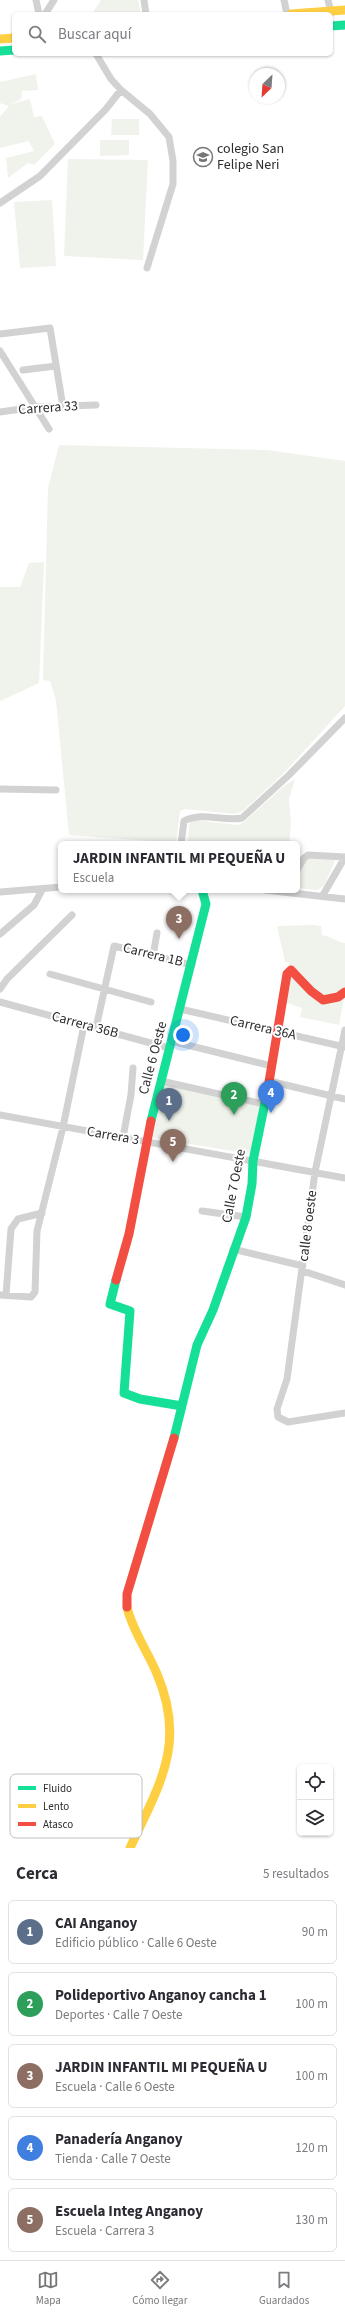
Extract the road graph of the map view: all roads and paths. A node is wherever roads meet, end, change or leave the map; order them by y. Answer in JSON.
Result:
{"nodes":[{"id":1,"x":36,"y":0,"type":"edge"},
{"id":2,"x":54,"y":0,"type":"edge"},
{"id":3,"x":144,"y":0,"type":"edge"},
{"id":4,"x":284,"y":0,"type":"edge"},
{"id":5,"x":328,"y":0,"type":"edge"},
{"id":6,"x":345,"y":10,"type":"edge"},
{"id":7,"x":39,"y":12,"type":"edge"},
{"id":8,"x":46,"y":12,"type":"edge"},
{"id":9,"x":146,"y":12,"type":"edge"},
{"id":10,"x":287,"y":12,"type":"edge"},
{"id":11,"x":331,"y":12,"type":"edge"},
{"id":12,"x":333,"y":13,"type":"edge"},
{"id":13,"x":345,"y":25,"type":"edge"},
{"id":14,"x":333,"y":26,"type":"edge"},
{"id":15,"x":12,"y":38,"type":"edge"},
{"id":16,"x":0,"y":39,"type":"edge"},
{"id":17,"x":12,"y":50,"type":"edge"},
{"id":18,"x":0,"y":51,"type":"edge"},
{"id":19,"x":97,"y":56,"type":"edge"},
{"id":20,"x":120,"y":90,"type":"junction"},
{"id":21,"x":0,"y":202,"type":"edge"},
{"id":22,"x":147,"y":268,"type":"dead end"},
{"id":23,"x":0,"y":334,"type":"edge"},
{"id":24,"x":0,"y":351,"type":"edge"},
{"id":25,"x":4,"y":362,"type":"edge"},
{"id":26,"x":56,"y":366,"type":"junction"},
{"id":27,"x":23,"y":370,"type":"dead end"},
{"id":28,"x":96,"y":405,"type":"dead end"},
{"id":29,"x":64,"y":407,"type":"junction"},
{"id":30,"x":35,"y":408,"type":"junction"},
{"id":31,"x":0,"y":412,"type":"edge"},
{"id":32,"x":49,"y":429,"type":"dead end"},
{"id":33,"x":345,"y":718,"type":"edge"},
{"id":34,"x":0,"y":789,"type":"edge"},
{"id":35,"x":56,"y":790,"type":"dead end"},
{"id":36,"x":181,"y":841,"type":"edge"},
{"id":37,"x":345,"y":857,"type":"edge"},
{"id":38,"x":300,"y":865,"type":"edge"},
{"id":39,"x":58,"y":887,"type":"edge"},
{"id":40,"x":42,"y":890,"type":"junction"},
{"id":41,"x":0,"y":892,"type":"edge"},
{"id":42,"x":203,"y":893,"type":"edge"},
{"id":43,"x":300,"y":893,"type":"edge"},
{"id":44,"x":323,"y":896,"type":"junction"},
{"id":45,"x":345,"y":899,"type":"edge"},
{"id":46,"x":72,"y":915,"type":"dead end"},
{"id":47,"x":157,"y":933,"type":"dead end"},
{"id":48,"x":0,"y":934,"type":"edge"},
{"id":49,"x":153,"y":956,"type":"junction"},
{"id":50,"x":192,"y":965,"type":"junction"},
{"id":51,"x":50,"y":974,"type":"dead end"},
{"id":52,"x":0,"y":990,"type":"edge"},
{"id":53,"x":105,"y":990,"type":"junction"},
{"id":54,"x":345,"y":992,"type":"edge"},
{"id":55,"x":0,"y":1002,"type":"edge"},
{"id":56,"x":151,"y":1002,"type":"dead end"},
{"id":57,"x":180,"y":1009,"type":"junction"},
{"id":58,"x":84,"y":1025,"type":"junction"},
{"id":59,"x":96,"y":1028,"type":"junction"},
{"id":60,"x":276,"y":1030,"type":"junction"},
{"id":61,"x":345,"y":1030,"type":"edge"},
{"id":62,"x":170,"y":1044,"type":"junction"},
{"id":63,"x":343,"y":1046,"type":"edge"},
{"id":64,"x":272,"y":1066,"type":"junction"},
{"id":65,"x":133,"y":1068,"type":"dead end"},
{"id":66,"x":161,"y":1081,"type":"junction"},
{"id":67,"x":269,"y":1081,"type":"junction"},
{"id":68,"x":330,"y":1095,"type":"junction"},
{"id":69,"x":345,"y":1099,"type":"edge"},
{"id":70,"x":264,"y":1104,"type":"junction"},
{"id":71,"x":0,"y":1115,"type":"edge"},
{"id":72,"x":63,"y":1127,"type":"junction"},
{"id":73,"x":123,"y":1137,"type":"junction"},
{"id":74,"x":146,"y":1142,"type":"junction"},
{"id":75,"x":253,"y":1161,"type":"junction"},
{"id":76,"x":315,"y":1172,"type":"junction"},
{"id":77,"x":345,"y":1178,"type":"edge"},
{"id":78,"x":202,"y":1211,"type":"dead end"},
{"id":79,"x":42,"y":1212,"type":"junction"},
{"id":80,"x":246,"y":1216,"type":"junction"},
{"id":81,"x":234,"y":1250,"type":"junction"},
{"id":82,"x":303,"y":1268,"type":"junction"},
{"id":83,"x":345,"y":1285,"type":"edge"},
{"id":84,"x":3,"y":1295,"type":"edge"},
{"id":85,"x":182,"y":1406,"type":"junction"},
{"id":86,"x":345,"y":1413,"type":"edge"},
{"id":87,"x":142,"y":1821,"type":"edge"},
{"id":88,"x":134,"y":1838,"type":"edge"},
{"id":89,"x":130,"y":1848,"type":"edge"}],
"edges":[{"from":1,"to":7,"type":"street"},
{"from":2,"to":8,"type":"street"},
{"from":3,"to":9,"type":"street"},
{"from":4,"to":10,"type":"street"},
{"from":5,"to":11,"type":"street"},
{"from":6,"to":12,"type":"street"},
{"from":13,"to":14,"type":"street"},
{"from":15,"to":16,"type":"street"},
{"from":17,"to":18,"type":"street"},
{"from":19,"to":20,"type":"street"},
{"from":20,"to":21,"type":"street"},
{"from":20,"to":22,"type":"street"},
{"from":23,"to":26,"type":"street"},
{"from":24,"to":25,"type":"street"},
{"from":25,"to":30,"type":"street"},
{"from":26,"to":27,"type":"street"},
{"from":26,"to":29,"type":"street"},
{"from":28,"to":29,"type":"street","name":"Carrera 33"},
{"from":29,"to":30,"type":"street","name":"Carrera 33"},
{"from":30,"to":31,"type":"street","name":"Carrera 33"},
{"from":30,"to":32,"type":"street"},
{"from":33,"to":36,"type":"street"},
{"from":34,"to":35,"type":"street"},
{"from":37,"to":38,"type":"street"},
{"from":37,"to":44,"type":"street"},
{"from":39,"to":40,"type":"street"},
{"from":40,"to":41,"type":"street"},
{"from":40,"to":48,"type":"street"},
{"from":42,"to":50,"type":"street","name":"Calle 6 Oeste"},
{"from":43,"to":44,"type":"street"},
{"from":44,"to":45,"type":"street"},
{"from":46,"to":52,"type":"street"},
{"from":47,"to":49,"type":"street"},
{"from":49,"to":50,"type":"street","name":"Carrera 1B"},
{"from":49,"to":53,"type":"street","name":"Carrera 1B"},
{"from":50,"to":57,"type":"street","name":"Calle 6 Oeste"},
{"from":51,"to":53,"type":"street"},
{"from":53,"to":56,"type":"street"},
{"from":53,"to":59,"type":"street"},
{"from":54,"to":60,"type":"street","name":"Calle 7 Oeste"},
{"from":55,"to":58,"type":"street","name":"Carrera 36B"},
{"from":57,"to":60,"type":"street","name":"Carrera 36A"},
{"from":57,"to":62,"type":"street","name":"Calle 6 Oeste"},
{"from":58,"to":59,"type":"street","name":"Carrera 36B"},
{"from":58,"to":72,"type":"street"},
{"from":59,"to":62,"type":"street","name":"Carrera 36B"},
{"from":60,"to":63,"type":"street","name":"Carrera 36A"},
{"from":60,"to":64,"type":"street","name":"Calle 7 Oeste"},
{"from":61,"to":63,"type":"street","name":"calle 8 oeste"},
{"from":62,"to":64,"type":"street","name":"Carrera 36B"},
{"from":62,"to":66,"type":"street","name":"Calle 6 Oeste"},
{"from":63,"to":68,"type":"street","name":"calle 8 oeste"},
{"from":64,"to":67,"type":"street","name":"Calle 7 Oeste"},
{"from":65,"to":73,"type":"street"},
{"from":66,"to":70,"type":"street"},
{"from":66,"to":74,"type":"street","name":"Calle 6 Oeste"},
{"from":67,"to":68,"type":"street"},
{"from":67,"to":70,"type":"street","name":"Calle 7 Oeste"},
{"from":68,"to":69,"type":"street"},
{"from":68,"to":76,"type":"street","name":"calle 8 oeste"},
{"from":70,"to":75,"type":"street","name":"Calle 7 Oeste"},
{"from":71,"to":72,"type":"street","name":"Carrera 3"},
{"from":72,"to":73,"type":"street","name":"Carrera 3"},
{"from":72,"to":79,"type":"street"},
{"from":73,"to":74,"type":"street","name":"Carrera 3"},
{"from":74,"to":75,"type":"street","name":"Carrera 3"},
{"from":74,"to":85,"type":"street","name":"Calle 6 Oeste"},
{"from":75,"to":76,"type":"street","name":"Carrera 3"},
{"from":75,"to":80,"type":"street","name":"Calle 7 Oeste"},
{"from":76,"to":77,"type":"street","name":"Carrera 3"},
{"from":76,"to":82,"type":"street","name":"calle 8 oeste"},
{"from":78,"to":80,"type":"street"},
{"from":79,"to":84,"type":"street"},
{"from":79,"to":84,"type":"street"},
{"from":80,"to":81,"type":"street","name":"Calle 7 Oeste"},
{"from":81,"to":82,"type":"street"},
{"from":81,"to":85,"type":"street","name":"Calle 7 Oeste"},
{"from":82,"to":83,"type":"street"},
{"from":82,"to":86,"type":"street","name":"calle 8 oeste"},
{"from":85,"to":87,"type":"street","name":"Calle 7 Oeste"},
{"from":88,"to":89,"type":"street","name":"Calle 7 Oeste"}]}
